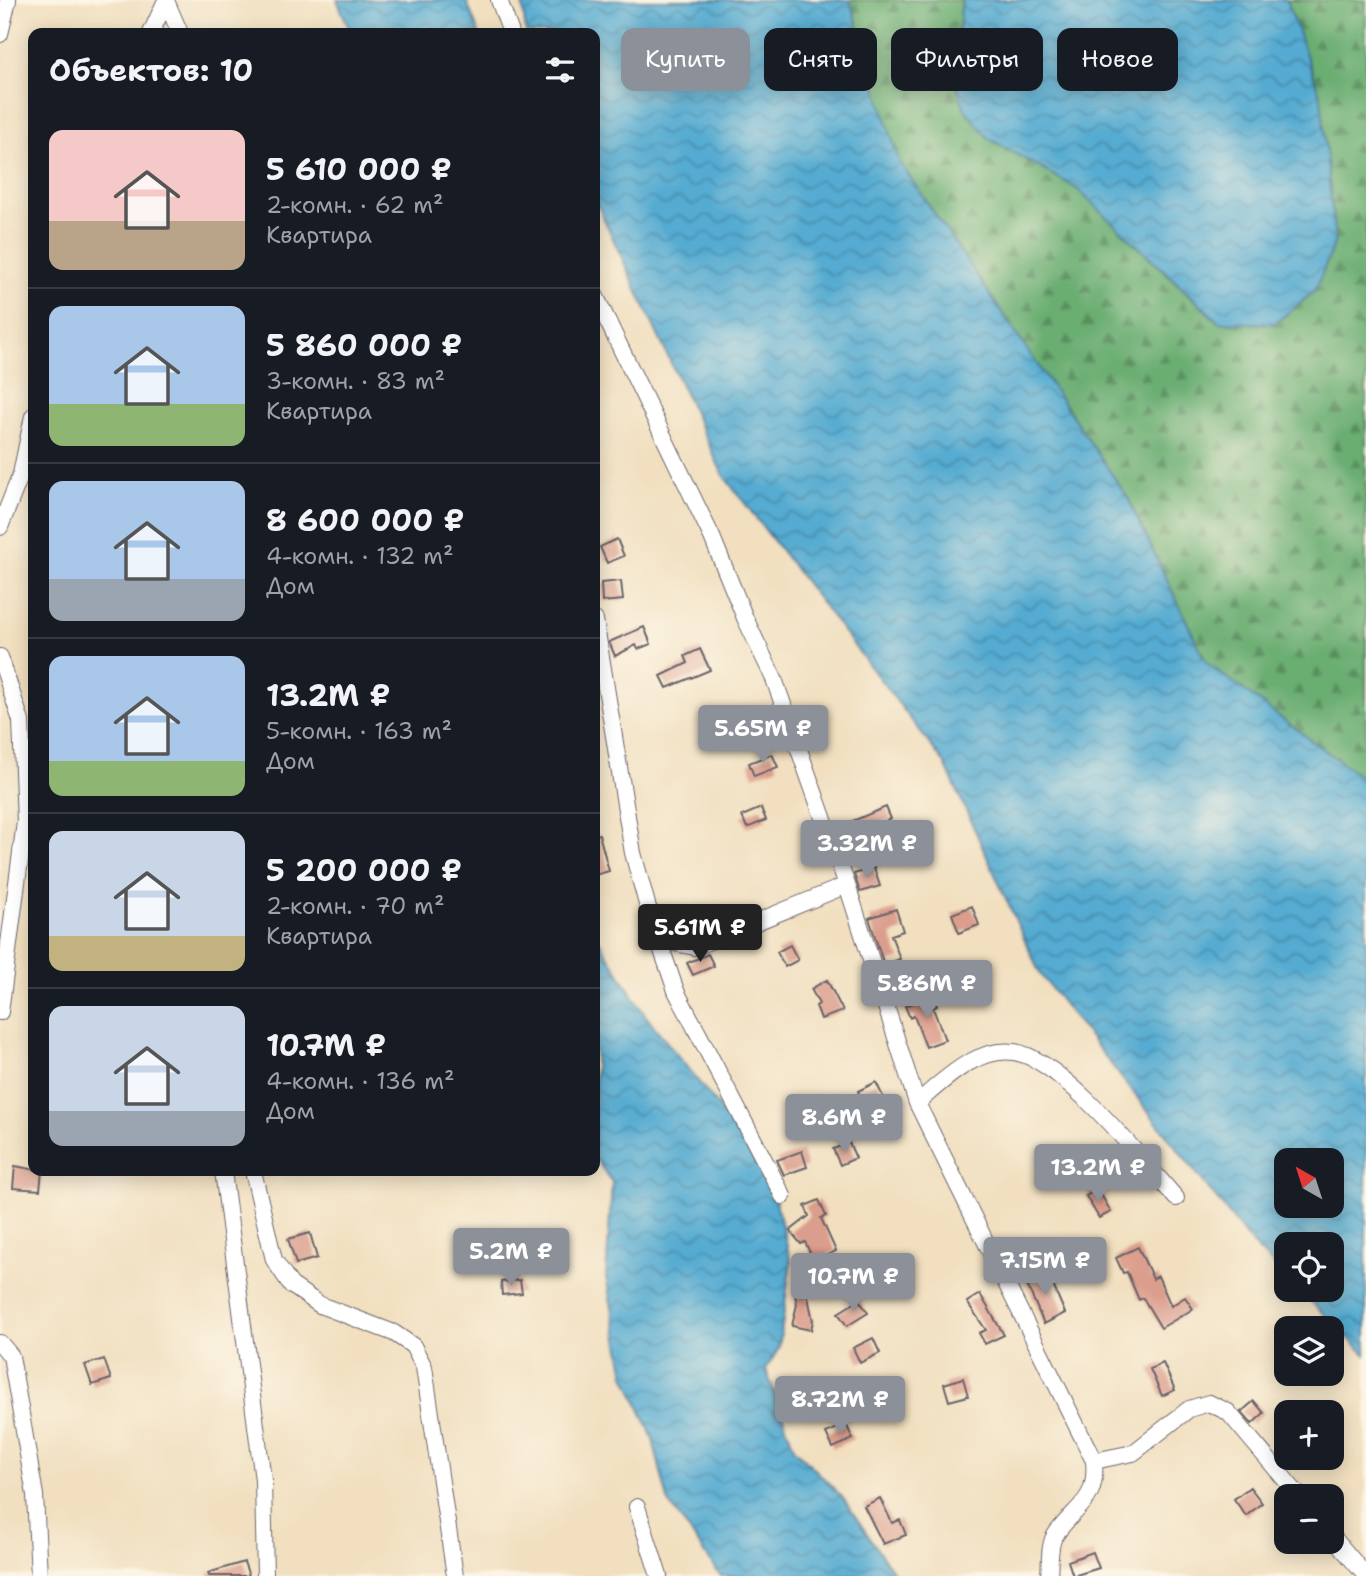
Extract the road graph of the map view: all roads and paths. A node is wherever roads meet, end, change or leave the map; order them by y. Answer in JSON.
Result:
{"nodes":[{"id":1,"x":8,"y":0,"type":"edge"},
{"id":2,"x":499,"y":0,"type":"edge"},
{"id":3,"x":167,"y":1,"type":"edge"},
{"id":4,"x":154,"y":28,"type":"edge"},
{"id":5,"x":178,"y":28,"type":"edge"},
{"id":6,"x":509,"y":28,"type":"edge"},
{"id":7,"x":0,"y":34,"type":"edge"},
{"id":8,"x":600,"y":305,"type":"edge"},
{"id":9,"x":28,"y":440,"type":"edge"},
{"id":10,"x":0,"y":527,"type":"edge"},
{"id":11,"x":600,"y":651,"type":"edge"},
{"id":12,"x":0,"y":657,"type":"edge"},
{"id":13,"x":27,"y":720,"type":"edge"},
{"id":14,"x":847,"y":885,"type":"junction"},
{"id":15,"x":648,"y":908,"type":"junction"},
{"id":16,"x":0,"y":1012,"type":"edge"},
{"id":17,"x":916,"y":1103,"type":"junction"},
{"id":18,"x":224,"y":1176,"type":"edge"},
{"id":19,"x":254,"y":1176,"type":"edge"},
{"id":20,"x":783,"y":1196,"type":"dead end"},
{"id":21,"x":1176,"y":1198,"type":"dead end"},
{"id":22,"x":0,"y":1343,"type":"edge"},
{"id":23,"x":1094,"y":1461,"type":"junction"},
{"id":24,"x":1289,"y":1484,"type":"edge"},
{"id":25,"x":637,"y":1507,"type":"dead end"},
{"id":26,"x":1344,"y":1550,"type":"edge"},
{"id":27,"x":39,"y":1576,"type":"edge"},
{"id":28,"x":265,"y":1576,"type":"edge"},
{"id":29,"x":455,"y":1576,"type":"edge"},
{"id":30,"x":659,"y":1576,"type":"edge"},
{"id":31,"x":1049,"y":1576,"type":"edge"},
{"id":32,"x":1366,"y":1576,"type":"edge"}],
"edges":[{"from":1,"to":7,"type":"street"},
{"from":2,"to":6,"type":"street"},
{"from":3,"to":4,"type":"street"},
{"from":3,"to":5,"type":"street"},
{"from":8,"to":14,"type":"street"},
{"from":9,"to":10,"type":"street"},
{"from":11,"to":15,"type":"street"},
{"from":12,"to":13,"type":"street"},
{"from":13,"to":16,"type":"street"},
{"from":14,"to":15,"type":"street"},
{"from":14,"to":17,"type":"street"},
{"from":15,"to":20,"type":"street"},
{"from":17,"to":21,"type":"street"},
{"from":17,"to":23,"type":"street"},
{"from":18,"to":28,"type":"street"},
{"from":19,"to":29,"type":"street"},
{"from":22,"to":27,"type":"street"},
{"from":23,"to":24,"type":"street"},
{"from":23,"to":31,"type":"street"},
{"from":25,"to":30,"type":"street"},
{"from":26,"to":32,"type":"street"}]}
